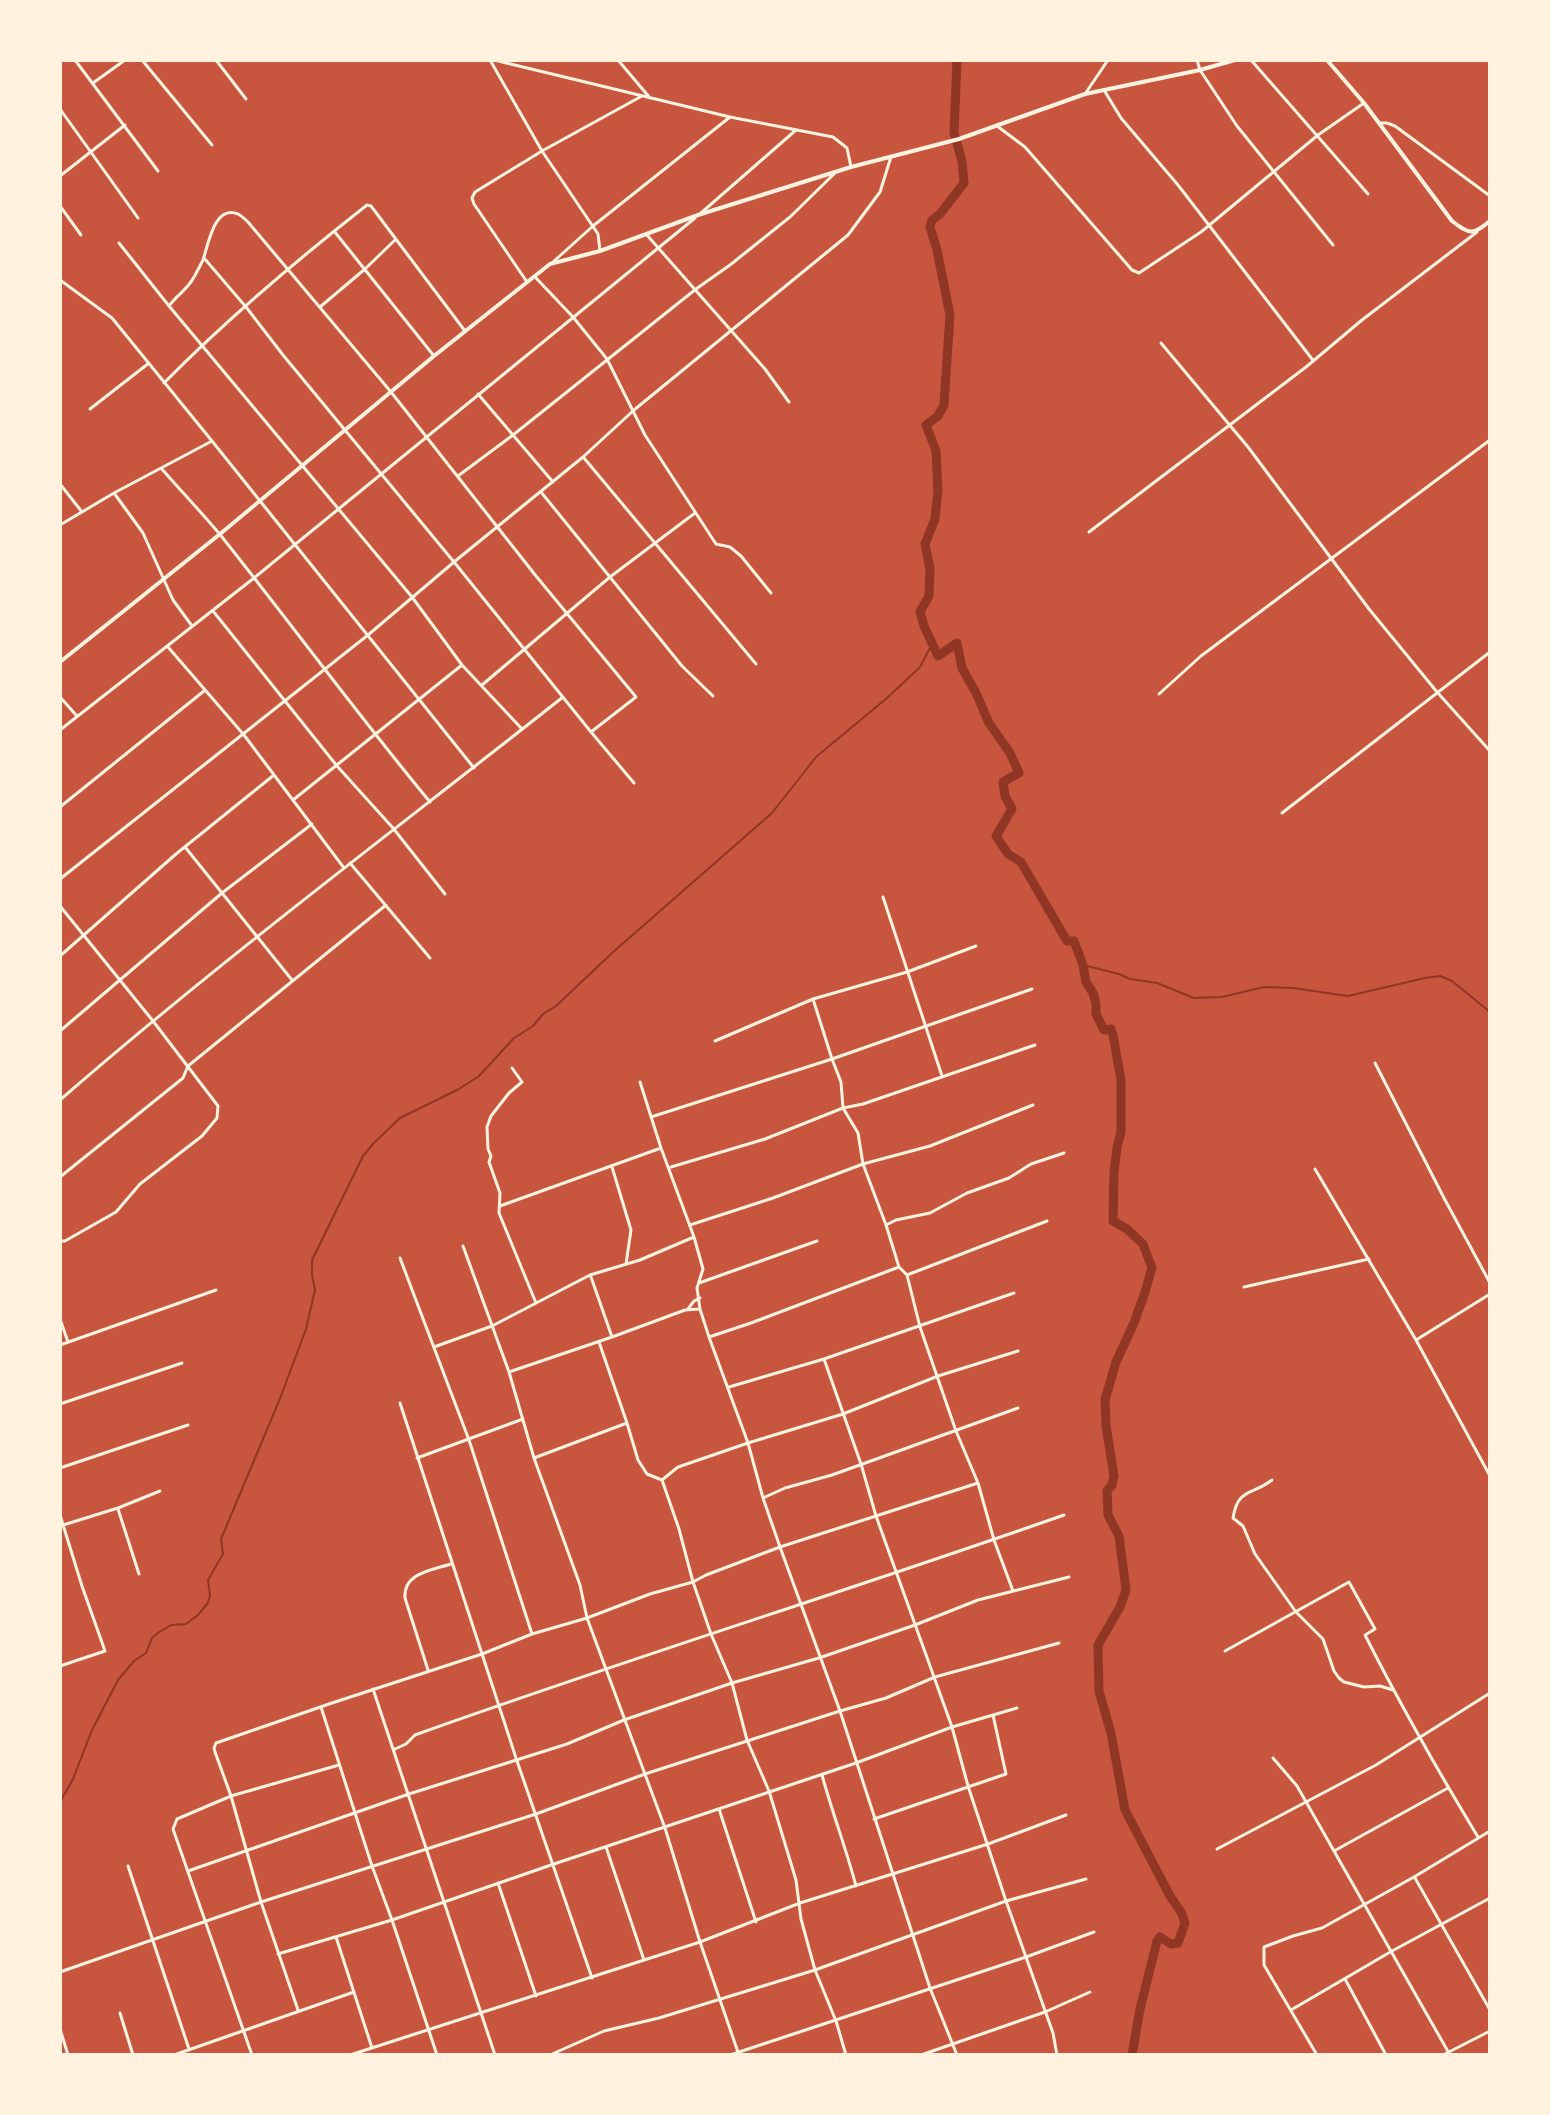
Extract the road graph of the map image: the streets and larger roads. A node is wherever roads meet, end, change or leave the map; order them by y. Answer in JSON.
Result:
{"nodes":[{"id":1,"x":75,"y":60,"type":"edge"},
{"id":2,"x":125,"y":60,"type":"edge"},
{"id":3,"x":142,"y":60,"type":"edge"},
{"id":4,"x":216,"y":60,"type":"edge"},
{"id":5,"x":492,"y":60,"type":"edge"},
{"id":6,"x":618,"y":60,"type":"edge"},
{"id":7,"x":1108,"y":60,"type":"edge"},
{"id":8,"x":1197,"y":60,"type":"edge"},
{"id":9,"x":1235,"y":60,"type":"edge"},
{"id":10,"x":1251,"y":60,"type":"edge"},
{"id":11,"x":1327,"y":60,"type":"edge"},
{"id":12,"x":1200,"y":70,"type":"junction"},
{"id":13,"x":93,"y":83,"type":"junction"},
{"id":14,"x":1104,"y":90,"type":"junction"},
{"id":15,"x":1085,"y":94,"type":"junction"},
{"id":16,"x":642,"y":96,"type":"junction"},
{"id":17,"x":650,"y":98,"type":"junction"},
{"id":18,"x":246,"y":99,"type":"dead end"},
{"id":19,"x":1364,"y":103,"type":"junction"},
{"id":20,"x":60,"y":109,"type":"edge"},
{"id":21,"x":730,"y":117,"type":"junction"},
{"id":22,"x":1379,"y":123,"type":"junction"},
{"id":23,"x":125,"y":125,"type":"junction"},
{"id":24,"x":997,"y":126,"type":"junction"},
{"id":25,"x":796,"y":130,"type":"junction"},
{"id":26,"x":1318,"y":135,"type":"junction"},
{"id":27,"x":212,"y":145,"type":"dead end"},
{"id":28,"x":542,"y":151,"type":"junction"},
{"id":29,"x":91,"y":152,"type":"junction"},
{"id":30,"x":891,"y":156,"type":"junction"},
{"id":31,"x":851,"y":167,"type":"junction"},
{"id":32,"x":838,"y":170,"type":"junction"},
{"id":33,"x":158,"y":171,"type":"dead end"},
{"id":34,"x":1275,"y":171,"type":"junction"},
{"id":35,"x":60,"y":176,"type":"edge"},
{"id":36,"x":1368,"y":194,"type":"dead end"},
{"id":37,"x":1490,"y":196,"type":"edge"},
{"id":38,"x":60,"y":206,"type":"edge"},
{"id":39,"x":698,"y":215,"type":"junction"},
{"id":40,"x":138,"y":218,"type":"dead end"},
{"id":41,"x":1490,"y":221,"type":"edge"},
{"id":42,"x":1209,"y":225,"type":"junction"},
{"id":43,"x":593,"y":226,"type":"junction"},
{"id":44,"x":334,"y":231,"type":"junction"},
{"id":45,"x":1477,"y":232,"type":"junction"},
{"id":46,"x":646,"y":233,"type":"junction"},
{"id":47,"x":81,"y":235,"type":"dead end"},
{"id":48,"x":395,"y":240,"type":"junction"},
{"id":49,"x":119,"y":243,"type":"dead end"},
{"id":50,"x":1333,"y":245,"type":"dead end"},
{"id":51,"x":658,"y":248,"type":"junction"},
{"id":52,"x":600,"y":251,"type":"junction"},
{"id":53,"x":204,"y":258,"type":"junction"},
{"id":54,"x":550,"y":264,"type":"junction"},
{"id":55,"x":289,"y":269,"type":"junction"},
{"id":56,"x":365,"y":269,"type":"junction"},
{"id":57,"x":535,"y":277,"type":"junction"},
{"id":58,"x":60,"y":280,"type":"edge"},
{"id":59,"x":527,"y":282,"type":"junction"},
{"id":60,"x":696,"y":289,"type":"junction"},
{"id":61,"x":169,"y":306,"type":"junction"},
{"id":62,"x":246,"y":307,"type":"junction"},
{"id":63,"x":320,"y":307,"type":"junction"},
{"id":64,"x":573,"y":317,"type":"junction"},
{"id":65,"x":465,"y":331,"type":"junction"},
{"id":66,"x":732,"y":331,"type":"junction"},
{"id":67,"x":1161,"y":343,"type":"dead end"},
{"id":68,"x":202,"y":346,"type":"junction"},
{"id":69,"x":434,"y":356,"type":"junction"},
{"id":70,"x":607,"y":359,"type":"junction"},
{"id":71,"x":1313,"y":360,"type":"junction"},
{"id":72,"x":149,"y":363,"type":"junction"},
{"id":73,"x":164,"y":383,"type":"junction"},
{"id":74,"x":391,"y":392,"type":"junction"},
{"id":75,"x":478,"y":394,"type":"junction"},
{"id":76,"x":789,"y":402,"type":"dead end"},
{"id":77,"x":90,"y":409,"type":"dead end"},
{"id":78,"x":634,"y":410,"type":"junction"},
{"id":79,"x":1229,"y":425,"type":"junction"},
{"id":80,"x":345,"y":429,"type":"junction"},
{"id":81,"x":513,"y":435,"type":"junction"},
{"id":82,"x":426,"y":437,"type":"junction"},
{"id":83,"x":1490,"y":440,"type":"edge"},
{"id":84,"x":212,"y":441,"type":"junction"},
{"id":85,"x":583,"y":457,"type":"junction"},
{"id":86,"x":301,"y":466,"type":"junction"},
{"id":87,"x":161,"y":468,"type":"junction"},
{"id":88,"x":381,"y":474,"type":"junction"},
{"id":89,"x":458,"y":476,"type":"junction"},
{"id":90,"x":553,"y":482,"type":"junction"},
{"id":91,"x":60,"y":484,"type":"edge"},
{"id":92,"x":541,"y":492,"type":"junction"},
{"id":93,"x":114,"y":493,"type":"junction"},
{"id":94,"x":260,"y":500,"type":"junction"},
{"id":95,"x":339,"y":508,"type":"junction"},
{"id":96,"x":82,"y":512,"type":"junction"},
{"id":97,"x":695,"y":513,"type":"junction"},
{"id":98,"x":60,"y":525,"type":"edge"},
{"id":99,"x":498,"y":526,"type":"junction"},
{"id":100,"x":1089,"y":532,"type":"dead end"},
{"id":101,"x":220,"y":534,"type":"junction"},
{"id":102,"x":655,"y":544,"type":"junction"},
{"id":103,"x":294,"y":545,"type":"junction"},
{"id":104,"x":1333,"y":559,"type":"junction"},
{"id":105,"x":454,"y":562,"type":"junction"},
{"id":106,"x":610,"y":577,"type":"junction"},
{"id":107,"x":254,"y":578,"type":"junction"},
{"id":108,"x":163,"y":581,"type":"junction"},
{"id":109,"x":771,"y":593,"type":"dead end"},
{"id":110,"x":412,"y":597,"type":"junction"},
{"id":111,"x":213,"y":611,"type":"junction"},
{"id":112,"x":568,"y":613,"type":"junction"},
{"id":113,"x":192,"y":626,"type":"junction"},
{"id":114,"x":368,"y":635,"type":"junction"},
{"id":115,"x":168,"y":647,"type":"junction"},
{"id":116,"x":524,"y":649,"type":"junction"},
{"id":117,"x":1490,"y":652,"type":"edge"},
{"id":118,"x":60,"y":662,"type":"edge"},
{"id":119,"x":756,"y":664,"type":"dead end"},
{"id":120,"x":462,"y":665,"type":"junction"},
{"id":121,"x":325,"y":669,"type":"junction"},
{"id":122,"x":482,"y":685,"type":"junction"},
{"id":123,"x":204,"y":691,"type":"junction"},
{"id":124,"x":1437,"y":692,"type":"junction"},
{"id":125,"x":1159,"y":694,"type":"dead end"},
{"id":126,"x":713,"y":696,"type":"dead end"},
{"id":127,"x":60,"y":697,"type":"edge"},
{"id":128,"x":563,"y":697,"type":"junction"},
{"id":129,"x":418,"y":699,"type":"junction"},
{"id":130,"x":284,"y":701,"type":"junction"},
{"id":131,"x":77,"y":716,"type":"junction"},
{"id":132,"x":522,"y":729,"type":"junction"},
{"id":133,"x":60,"y":730,"type":"edge"},
{"id":134,"x":591,"y":732,"type":"junction"},
{"id":135,"x":244,"y":735,"type":"junction"},
{"id":136,"x":374,"y":735,"type":"junction"},
{"id":137,"x":1490,"y":751,"type":"edge"},
{"id":138,"x":337,"y":766,"type":"junction"},
{"id":139,"x":474,"y":768,"type":"junction"},
{"id":140,"x":274,"y":775,"type":"junction"},
{"id":141,"x":634,"y":783,"type":"dead end"},
{"id":142,"x":293,"y":800,"type":"junction"},
{"id":143,"x":430,"y":802,"type":"junction"},
{"id":144,"x":60,"y":807,"type":"edge"},
{"id":145,"x":1282,"y":813,"type":"dead end"},
{"id":146,"x":312,"y":824,"type":"junction"},
{"id":147,"x":393,"y":828,"type":"junction"},
{"id":148,"x":185,"y":847,"type":"junction"},
{"id":149,"x":350,"y":863,"type":"junction"},
{"id":150,"x":344,"y":868,"type":"junction"},
{"id":151,"x":60,"y":879,"type":"edge"},
{"id":152,"x":222,"y":893,"type":"junction"},
{"id":153,"x":445,"y":894,"type":"dead end"},
{"id":154,"x":883,"y":897,"type":"dead end"},
{"id":155,"x":386,"y":905,"type":"junction"},
{"id":156,"x":60,"y":906,"type":"edge"},
{"id":157,"x":85,"y":936,"type":"junction"},
{"id":158,"x":257,"y":937,"type":"junction"},
{"id":159,"x":976,"y":946,"type":"dead end"},
{"id":160,"x":60,"y":956,"type":"edge"},
{"id":161,"x":430,"y":958,"type":"dead end"},
{"id":162,"x":907,"y":972,"type":"junction"},
{"id":163,"x":121,"y":980,"type":"junction"},
{"id":164,"x":292,"y":980,"type":"junction"},
{"id":165,"x":1032,"y":989,"type":"dead end"},
{"id":166,"x":813,"y":999,"type":"junction"},
{"id":167,"x":153,"y":1021,"type":"junction"},
{"id":168,"x":925,"y":1026,"type":"junction"},
{"id":169,"x":60,"y":1031,"type":"edge"},
{"id":170,"x":715,"y":1041,"type":"dead end"},
{"id":171,"x":1035,"y":1045,"type":"dead end"},
{"id":172,"x":832,"y":1059,"type":"junction"},
{"id":173,"x":1375,"y":1063,"type":"dead end"},
{"id":174,"x":188,"y":1066,"type":"junction"},
{"id":175,"x":512,"y":1068,"type":"dead end"},
{"id":176,"x":942,"y":1076,"type":"junction"},
{"id":177,"x":640,"y":1082,"type":"dead end"},
{"id":178,"x":60,"y":1089,"type":"edge"},
{"id":179,"x":66,"y":1095,"type":"junction"},
{"id":180,"x":60,"y":1100,"type":"edge"},
{"id":181,"x":1033,"y":1105,"type":"dead end"},
{"id":182,"x":843,"y":1108,"type":"junction"},
{"id":183,"x":651,"y":1117,"type":"junction"},
{"id":184,"x":661,"y":1148,"type":"junction"},
{"id":185,"x":1064,"y":1153,"type":"dead end"},
{"id":186,"x":863,"y":1164,"type":"junction"},
{"id":187,"x":612,"y":1167,"type":"junction"},
{"id":188,"x":670,"y":1167,"type":"junction"},
{"id":189,"x":1315,"y":1169,"type":"dead end"},
{"id":190,"x":60,"y":1177,"type":"edge"},
{"id":191,"x":500,"y":1206,"type":"junction"},
{"id":192,"x":1047,"y":1221,"type":"dead end"},
{"id":193,"x":690,"y":1225,"type":"junction"},
{"id":194,"x":886,"y":1225,"type":"junction"},
{"id":195,"x":694,"y":1237,"type":"junction"},
{"id":196,"x":60,"y":1241,"type":"edge"},
{"id":197,"x":817,"y":1241,"type":"dead end"},
{"id":198,"x":463,"y":1246,"type":"dead end"},
{"id":199,"x":400,"y":1258,"type":"dead end"},
{"id":200,"x":1369,"y":1259,"type":"junction"},
{"id":201,"x":626,"y":1264,"type":"junction"},
{"id":202,"x":899,"y":1267,"type":"junction"},
{"id":203,"x":590,"y":1275,"type":"junction"},
{"id":204,"x":907,"y":1275,"type":"junction"},
{"id":205,"x":699,"y":1283,"type":"junction"},
{"id":206,"x":1490,"y":1283,"type":"edge"},
{"id":207,"x":1244,"y":1287,"type":"dead end"},
{"id":208,"x":216,"y":1290,"type":"dead end"},
{"id":209,"x":1014,"y":1293,"type":"dead end"},
{"id":210,"x":1490,"y":1294,"type":"edge"},
{"id":211,"x":700,"y":1298,"type":"junction"},
{"id":212,"x":536,"y":1303,"type":"junction"},
{"id":213,"x":688,"y":1309,"type":"junction"},
{"id":214,"x":700,"y":1309,"type":"junction"},
{"id":215,"x":60,"y":1319,"type":"edge"},
{"id":216,"x":492,"y":1326,"type":"junction"},
{"id":217,"x":920,"y":1327,"type":"junction"},
{"id":218,"x":612,"y":1337,"type":"junction"},
{"id":219,"x":709,"y":1337,"type":"junction"},
{"id":220,"x":1416,"y":1340,"type":"junction"},
{"id":221,"x":68,"y":1342,"type":"junction"},
{"id":222,"x":599,"y":1342,"type":"junction"},
{"id":223,"x":60,"y":1345,"type":"edge"},
{"id":224,"x":434,"y":1347,"type":"junction"},
{"id":225,"x":1018,"y":1351,"type":"dead end"},
{"id":226,"x":824,"y":1359,"type":"junction"},
{"id":227,"x":182,"y":1363,"type":"dead end"},
{"id":228,"x":509,"y":1372,"type":"junction"},
{"id":229,"x":938,"y":1376,"type":"junction"},
{"id":230,"x":729,"y":1387,"type":"junction"},
{"id":231,"x":400,"y":1403,"type":"dead end"},
{"id":232,"x":60,"y":1404,"type":"edge"},
{"id":233,"x":1018,"y":1408,"type":"dead end"},
{"id":234,"x":843,"y":1414,"type":"junction"},
{"id":235,"x":523,"y":1419,"type":"junction"},
{"id":236,"x":627,"y":1423,"type":"junction"},
{"id":237,"x":188,"y":1425,"type":"dead end"},
{"id":238,"x":956,"y":1431,"type":"junction"},
{"id":239,"x":469,"y":1440,"type":"junction"},
{"id":240,"x":748,"y":1443,"type":"junction"},
{"id":241,"x":417,"y":1458,"type":"junction"},
{"id":242,"x":534,"y":1458,"type":"junction"},
{"id":243,"x":861,"y":1464,"type":"junction"},
{"id":244,"x":60,"y":1468,"type":"edge"},
{"id":245,"x":1490,"y":1476,"type":"edge"},
{"id":246,"x":662,"y":1480,"type":"junction"},
{"id":247,"x":1272,"y":1480,"type":"dead end"},
{"id":248,"x":978,"y":1483,"type":"junction"},
{"id":249,"x":160,"y":1491,"type":"dead end"},
{"id":250,"x":763,"y":1498,"type":"junction"},
{"id":251,"x":118,"y":1508,"type":"junction"},
{"id":252,"x":60,"y":1515,"type":"edge"},
{"id":253,"x":1064,"y":1515,"type":"dead end"},
{"id":254,"x":876,"y":1516,"type":"junction"},
{"id":255,"x":62,"y":1526,"type":"edge"},
{"id":256,"x":994,"y":1540,"type":"junction"},
{"id":257,"x":780,"y":1547,"type":"junction"},
{"id":258,"x":452,"y":1564,"type":"junction"},
{"id":259,"x":139,"y":1574,"type":"dead end"},
{"id":260,"x":897,"y":1574,"type":"junction"},
{"id":261,"x":1069,"y":1577,"type":"dead end"},
{"id":262,"x":693,"y":1582,"type":"junction"},
{"id":263,"x":1013,"y":1591,"type":"junction"},
{"id":264,"x":802,"y":1604,"type":"junction"},
{"id":265,"x":1296,"y":1612,"type":"junction"},
{"id":266,"x":587,"y":1618,"type":"junction"},
{"id":267,"x":915,"y":1625,"type":"junction"},
{"id":268,"x":532,"y":1634,"type":"junction"},
{"id":269,"x":711,"y":1634,"type":"junction"},
{"id":270,"x":1059,"y":1643,"type":"dead end"},
{"id":271,"x":1225,"y":1651,"type":"dead end"},
{"id":272,"x":482,"y":1654,"type":"junction"},
{"id":273,"x":819,"y":1658,"type":"junction"},
{"id":274,"x":60,"y":1666,"type":"edge"},
{"id":275,"x":606,"y":1669,"type":"junction"},
{"id":276,"x":428,"y":1670,"type":"junction"},
{"id":277,"x":935,"y":1677,"type":"junction"},
{"id":278,"x":732,"y":1683,"type":"junction"},
{"id":279,"x":373,"y":1689,"type":"junction"},
{"id":280,"x":1393,"y":1690,"type":"junction"},
{"id":281,"x":1490,"y":1693,"type":"edge"},
{"id":282,"x":499,"y":1705,"type":"junction"},
{"id":283,"x":321,"y":1707,"type":"junction"},
{"id":284,"x":1017,"y":1708,"type":"dead end"},
{"id":285,"x":840,"y":1711,"type":"junction"},
{"id":286,"x":993,"y":1715,"type":"junction"},
{"id":287,"x":624,"y":1720,"type":"junction"},
{"id":288,"x":952,"y":1727,"type":"junction"},
{"id":289,"x":1420,"y":1736,"type":"junction"},
{"id":290,"x":747,"y":1740,"type":"junction"},
{"id":291,"x":395,"y":1749,"type":"junction"},
{"id":292,"x":1273,"y":1758,"type":"dead end"},
{"id":293,"x":517,"y":1761,"type":"junction"},
{"id":294,"x":856,"y":1763,"type":"junction"},
{"id":295,"x":339,"y":1765,"type":"junction"},
{"id":296,"x":645,"y":1774,"type":"junction"},
{"id":297,"x":822,"y":1774,"type":"junction"},
{"id":298,"x":968,"y":1786,"type":"junction"},
{"id":299,"x":1448,"y":1788,"type":"junction"},
{"id":300,"x":769,"y":1791,"type":"junction"},
{"id":301,"x":409,"y":1794,"type":"junction"},
{"id":302,"x":231,"y":1796,"type":"junction"},
{"id":303,"x":1306,"y":1801,"type":"junction"},
{"id":304,"x":719,"y":1809,"type":"junction"},
{"id":305,"x":354,"y":1813,"type":"junction"},
{"id":306,"x":536,"y":1814,"type":"junction"},
{"id":307,"x":1066,"y":1815,"type":"dead end"},
{"id":308,"x":874,"y":1819,"type":"junction"},
{"id":309,"x":665,"y":1828,"type":"junction"},
{"id":310,"x":1490,"y":1831,"type":"edge"},
{"id":311,"x":1478,"y":1837,"type":"junction"},
{"id":312,"x":988,"y":1844,"type":"junction"},
{"id":313,"x":606,"y":1847,"type":"junction"},
{"id":314,"x":427,"y":1848,"type":"junction"},
{"id":315,"x":1217,"y":1849,"type":"dead end"},
{"id":316,"x":246,"y":1850,"type":"junction"},
{"id":317,"x":1334,"y":1851,"type":"junction"},
{"id":318,"x":554,"y":1864,"type":"junction"},
{"id":319,"x":128,"y":1866,"type":"dead end"},
{"id":320,"x":372,"y":1866,"type":"junction"},
{"id":321,"x":188,"y":1871,"type":"junction"},
{"id":322,"x":892,"y":1875,"type":"junction"},
{"id":323,"x":1414,"y":1877,"type":"junction"},
{"id":324,"x":1086,"y":1879,"type":"dead end"},
{"id":325,"x":498,"y":1883,"type":"junction"},
{"id":326,"x":856,"y":1886,"type":"junction"},
{"id":327,"x":1490,"y":1898,"type":"edge"},
{"id":328,"x":1006,"y":1901,"type":"junction"},
{"id":329,"x":261,"y":1902,"type":"junction"},
{"id":330,"x":444,"y":1902,"type":"junction"},
{"id":331,"x":800,"y":1903,"type":"junction"},
{"id":332,"x":1365,"y":1904,"type":"junction"},
{"id":333,"x":392,"y":1920,"type":"junction"},
{"id":334,"x":756,"y":1922,"type":"junction"},
{"id":335,"x":207,"y":1923,"type":"junction"},
{"id":336,"x":1440,"y":1925,"type":"junction"},
{"id":337,"x":1094,"y":1932,"type":"dead end"},
{"id":338,"x":913,"y":1935,"type":"junction"},
{"id":339,"x":336,"y":1937,"type":"junction"},
{"id":340,"x":154,"y":1941,"type":"junction"},
{"id":341,"x":700,"y":1942,"type":"junction"},
{"id":342,"x":1392,"y":1951,"type":"junction"},
{"id":343,"x":278,"y":1954,"type":"junction"},
{"id":344,"x":1026,"y":1957,"type":"junction"},
{"id":345,"x":644,"y":1960,"type":"junction"},
{"id":346,"x":815,"y":1970,"type":"junction"},
{"id":347,"x":60,"y":1972,"type":"edge"},
{"id":348,"x":592,"y":1978,"type":"junction"},
{"id":349,"x":1345,"y":1979,"type":"junction"},
{"id":350,"x":930,"y":1988,"type":"junction"},
{"id":351,"x":354,"y":1992,"type":"junction"},
{"id":352,"x":1090,"y":1992,"type":"dead end"},
{"id":353,"x":536,"y":1996,"type":"junction"},
{"id":354,"x":721,"y":1999,"type":"junction"},
{"id":355,"x":298,"y":2010,"type":"junction"},
{"id":356,"x":1290,"y":2010,"type":"junction"},
{"id":357,"x":1490,"y":2010,"type":"edge"},
{"id":358,"x":1045,"y":2012,"type":"junction"},
{"id":359,"x":120,"y":2013,"type":"dead end"},
{"id":360,"x":482,"y":2013,"type":"junction"},
{"id":361,"x":836,"y":2021,"type":"junction"},
{"id":362,"x":60,"y":2029,"type":"edge"},
{"id":363,"x":429,"y":2029,"type":"junction"},
{"id":364,"x":244,"y":2030,"type":"junction"},
{"id":365,"x":1490,"y":2031,"type":"edge"},
{"id":366,"x":62,"y":2040,"type":"edge"},
{"id":367,"x":953,"y":2044,"type":"junction"},
{"id":368,"x":372,"y":2048,"type":"junction"},
{"id":369,"x":189,"y":2049,"type":"junction"},
{"id":370,"x":739,"y":2053,"type":"edge"},
{"id":371,"x":1449,"y":2054,"type":"edge"},
{"id":372,"x":68,"y":2055,"type":"edge"},
{"id":373,"x":133,"y":2055,"type":"edge"},
{"id":374,"x":174,"y":2055,"type":"edge"},
{"id":375,"x":252,"y":2055,"type":"edge"},
{"id":376,"x":350,"y":2055,"type":"edge"},
{"id":377,"x":437,"y":2055,"type":"edge"},
{"id":378,"x":495,"y":2055,"type":"edge"},
{"id":379,"x":550,"y":2055,"type":"edge"},
{"id":380,"x":730,"y":2055,"type":"edge"},
{"id":381,"x":846,"y":2055,"type":"edge"},
{"id":382,"x":921,"y":2055,"type":"edge"},
{"id":383,"x":957,"y":2055,"type":"edge"},
{"id":384,"x":1057,"y":2055,"type":"edge"},
{"id":385,"x":1317,"y":2055,"type":"edge"},
{"id":386,"x":1386,"y":2055,"type":"edge"},
{"id":387,"x":1443,"y":2055,"type":"edge"}],
"edges":[{"from":1,"to":13,"type":"street"},
{"from":2,"to":13,"type":"street"},
{"from":3,"to":27,"type":"street"},
{"from":4,"to":18,"type":"street"},
{"from":5,"to":16,"type":"street"},
{"from":5,"to":28,"type":"street"},
{"from":6,"to":17,"type":"street"},
{"from":7,"to":15,"type":"street"},
{"from":8,"to":12,"type":"street"},
{"from":9,"to":12,"type":"street"},
{"from":10,"to":26,"type":"street"},
{"from":11,"to":19,"type":"street"},
{"from":12,"to":14,"type":"street"},
{"from":12,"to":34,"type":"street"},
{"from":13,"to":23,"type":"street"},
{"from":14,"to":15,"type":"street"},
{"from":14,"to":42,"type":"street"},
{"from":15,"to":24,"type":"street"},
{"from":16,"to":17,"type":"street"},
{"from":16,"to":28,"type":"street"},
{"from":17,"to":21,"type":"street"},
{"from":19,"to":22,"type":"street"},
{"from":19,"to":26,"type":"street"},
{"from":20,"to":29,"type":"street"},
{"from":21,"to":25,"type":"street"},
{"from":21,"to":43,"type":"street"},
{"from":22,"to":37,"type":"street"},
{"from":22,"to":45,"type":"street"},
{"from":23,"to":29,"type":"street"},
{"from":23,"to":33,"type":"street"},
{"from":24,"to":30,"type":"street"},
{"from":24,"to":42,"type":"street"},
{"from":25,"to":31,"type":"street"},
{"from":25,"to":39,"type":"street"},
{"from":26,"to":34,"type":"street"},
{"from":26,"to":36,"type":"street"},
{"from":28,"to":43,"type":"street"},
{"from":28,"to":59,"type":"street"},
{"from":29,"to":35,"type":"street"},
{"from":29,"to":40,"type":"street"},
{"from":30,"to":31,"type":"street"},
{"from":30,"to":66,"type":"street"},
{"from":31,"to":32,"type":"street"},
{"from":32,"to":39,"type":"street"},
{"from":32,"to":60,"type":"street"},
{"from":34,"to":42,"type":"street"},
{"from":34,"to":50,"type":"street"},
{"from":38,"to":47,"type":"street"},
{"from":39,"to":46,"type":"street"},
{"from":39,"to":51,"type":"street"},
{"from":41,"to":45,"type":"street"},
{"from":42,"to":71,"type":"street"},
{"from":43,"to":52,"type":"street"},
{"from":43,"to":54,"type":"street"},
{"from":44,"to":48,"type":"street"},
{"from":44,"to":55,"type":"street"},
{"from":44,"to":56,"type":"street"},
{"from":45,"to":71,"type":"street"},
{"from":46,"to":51,"type":"street"},
{"from":46,"to":52,"type":"street"},
{"from":48,"to":56,"type":"street"},
{"from":48,"to":65,"type":"street"},
{"from":49,"to":61,"type":"street"},
{"from":51,"to":60,"type":"street"},
{"from":51,"to":64,"type":"street"},
{"from":52,"to":54,"type":"street"},
{"from":53,"to":55,"type":"street"},
{"from":53,"to":61,"type":"street"},
{"from":53,"to":62,"type":"street"},
{"from":54,"to":57,"type":"street"},
{"from":55,"to":62,"type":"street"},
{"from":55,"to":63,"type":"street"},
{"from":56,"to":63,"type":"street"},
{"from":56,"to":69,"type":"street"},
{"from":57,"to":59,"type":"street"},
{"from":57,"to":64,"type":"street"},
{"from":58,"to":72,"type":"street"},
{"from":59,"to":65,"type":"street"},
{"from":60,"to":66,"type":"street"},
{"from":60,"to":70,"type":"street"},
{"from":61,"to":68,"type":"street"},
{"from":62,"to":68,"type":"street"},
{"from":62,"to":80,"type":"street"},
{"from":63,"to":74,"type":"street"},
{"from":64,"to":70,"type":"street"},
{"from":64,"to":75,"type":"street"},
{"from":65,"to":69,"type":"street"},
{"from":66,"to":76,"type":"street"},
{"from":66,"to":78,"type":"street"},
{"from":67,"to":79,"type":"street"},
{"from":68,"to":73,"type":"street"},
{"from":68,"to":86,"type":"street"},
{"from":69,"to":74,"type":"street"},
{"from":70,"to":78,"type":"street"},
{"from":70,"to":81,"type":"street"},
{"from":71,"to":79,"type":"street"},
{"from":72,"to":73,"type":"street"},
{"from":72,"to":77,"type":"street"},
{"from":73,"to":84,"type":"street"},
{"from":74,"to":80,"type":"street"},
{"from":74,"to":82,"type":"street"},
{"from":75,"to":81,"type":"street"},
{"from":75,"to":82,"type":"street"},
{"from":78,"to":85,"type":"street"},
{"from":78,"to":97,"type":"street"},
{"from":79,"to":100,"type":"street"},
{"from":79,"to":104,"type":"street"},
{"from":80,"to":86,"type":"street"},
{"from":80,"to":88,"type":"street"},
{"from":81,"to":89,"type":"street"},
{"from":81,"to":90,"type":"street"},
{"from":82,"to":88,"type":"street"},
{"from":82,"to":89,"type":"street"},
{"from":83,"to":104,"type":"street"},
{"from":84,"to":87,"type":"street"},
{"from":84,"to":94,"type":"street"},
{"from":85,"to":90,"type":"street"},
{"from":85,"to":102,"type":"street"},
{"from":86,"to":94,"type":"street"},
{"from":86,"to":95,"type":"street"},
{"from":87,"to":93,"type":"street"},
{"from":87,"to":101,"type":"street"},
{"from":88,"to":95,"type":"street"},
{"from":88,"to":105,"type":"street"},
{"from":89,"to":99,"type":"street"},
{"from":90,"to":92,"type":"street"},
{"from":91,"to":96,"type":"street"},
{"from":92,"to":99,"type":"street"},
{"from":92,"to":106,"type":"street"},
{"from":93,"to":96,"type":"street"},
{"from":93,"to":108,"type":"street"},
{"from":94,"to":101,"type":"street"},
{"from":94,"to":103,"type":"street"},
{"from":95,"to":103,"type":"street"},
{"from":95,"to":110,"type":"street"},
{"from":96,"to":98,"type":"street"},
{"from":97,"to":102,"type":"street"},
{"from":97,"to":109,"type":"street"},
{"from":99,"to":105,"type":"street"},
{"from":99,"to":112,"type":"street"},
{"from":101,"to":107,"type":"street"},
{"from":101,"to":108,"type":"street"},
{"from":102,"to":106,"type":"street"},
{"from":102,"to":119,"type":"street"},
{"from":103,"to":107,"type":"street"},
{"from":103,"to":114,"type":"street"},
{"from":104,"to":124,"type":"street"},
{"from":104,"to":125,"type":"street"},
{"from":105,"to":110,"type":"street"},
{"from":105,"to":116,"type":"street"},
{"from":106,"to":112,"type":"street"},
{"from":106,"to":126,"type":"street"},
{"from":107,"to":111,"type":"street"},
{"from":107,"to":121,"type":"street"},
{"from":108,"to":113,"type":"street"},
{"from":108,"to":118,"type":"street"},
{"from":110,"to":114,"type":"street"},
{"from":110,"to":120,"type":"street"},
{"from":111,"to":113,"type":"street"},
{"from":111,"to":130,"type":"street"},
{"from":112,"to":116,"type":"street"},
{"from":112,"to":134,"type":"street"},
{"from":113,"to":115,"type":"street"},
{"from":114,"to":121,"type":"street"},
{"from":114,"to":129,"type":"street"},
{"from":115,"to":123,"type":"street"},
{"from":115,"to":131,"type":"street"},
{"from":116,"to":122,"type":"street"},
{"from":116,"to":128,"type":"street"},
{"from":117,"to":124,"type":"street"},
{"from":120,"to":122,"type":"street"},
{"from":120,"to":129,"type":"street"},
{"from":121,"to":130,"type":"street"},
{"from":121,"to":136,"type":"street"},
{"from":122,"to":132,"type":"street"},
{"from":123,"to":135,"type":"street"},
{"from":123,"to":144,"type":"street"},
{"from":124,"to":137,"type":"street"},
{"from":124,"to":145,"type":"street"},
{"from":127,"to":131,"type":"street"},
{"from":128,"to":132,"type":"street"},
{"from":128,"to":134,"type":"street"},
{"from":129,"to":136,"type":"street"},
{"from":129,"to":139,"type":"street"},
{"from":130,"to":135,"type":"street"},
{"from":130,"to":138,"type":"street"},
{"from":131,"to":133,"type":"street"},
{"from":132,"to":139,"type":"street"},
{"from":134,"to":141,"type":"street"},
{"from":135,"to":140,"type":"street"},
{"from":135,"to":151,"type":"street"},
{"from":136,"to":138,"type":"street"},
{"from":136,"to":143,"type":"street"},
{"from":138,"to":142,"type":"street"},
{"from":138,"to":147,"type":"street"},
{"from":139,"to":143,"type":"street"},
{"from":140,"to":142,"type":"street"},
{"from":140,"to":148,"type":"street"},
{"from":142,"to":146,"type":"street"},
{"from":143,"to":147,"type":"street"},
{"from":146,"to":150,"type":"street"},
{"from":146,"to":152,"type":"street"},
{"from":147,"to":149,"type":"street"},
{"from":147,"to":153,"type":"street"},
{"from":148,"to":152,"type":"street"},
{"from":148,"to":157,"type":"street"},
{"from":149,"to":150,"type":"street"},
{"from":149,"to":155,"type":"street"},
{"from":150,"to":158,"type":"street"},
{"from":152,"to":158,"type":"street"},
{"from":152,"to":163,"type":"street"},
{"from":154,"to":162,"type":"street"},
{"from":155,"to":161,"type":"street"},
{"from":155,"to":164,"type":"street"},
{"from":156,"to":157,"type":"street"},
{"from":157,"to":160,"type":"street"},
{"from":157,"to":163,"type":"street"},
{"from":158,"to":164,"type":"street"},
{"from":158,"to":167,"type":"street"},
{"from":159,"to":162,"type":"street"},
{"from":162,"to":166,"type":"street"},
{"from":162,"to":168,"type":"street"},
{"from":163,"to":167,"type":"street"},
{"from":163,"to":169,"type":"street"},
{"from":164,"to":174,"type":"street"},
{"from":165,"to":168,"type":"street"},
{"from":166,"to":170,"type":"street"},
{"from":166,"to":172,"type":"street"},
{"from":167,"to":174,"type":"street"},
{"from":167,"to":179,"type":"street"},
{"from":168,"to":172,"type":"street"},
{"from":168,"to":176,"type":"street"},
{"from":171,"to":176,"type":"street"},
{"from":172,"to":182,"type":"street"},
{"from":172,"to":183,"type":"street"},
{"from":173,"to":206,"type":"street"},
{"from":174,"to":190,"type":"street"},
{"from":174,"to":196,"type":"street"},
{"from":175,"to":191,"type":"street"},
{"from":176,"to":182,"type":"street"},
{"from":177,"to":183,"type":"street"},
{"from":178,"to":179,"type":"street"},
{"from":179,"to":180,"type":"street"},
{"from":181,"to":186,"type":"street"},
{"from":182,"to":186,"type":"street"},
{"from":182,"to":188,"type":"street"},
{"from":183,"to":184,"type":"street"},
{"from":184,"to":187,"type":"street"},
{"from":184,"to":188,"type":"street"},
{"from":185,"to":194,"type":"street"},
{"from":186,"to":193,"type":"street"},
{"from":186,"to":194,"type":"street"},
{"from":187,"to":191,"type":"street"},
{"from":187,"to":201,"type":"street"},
{"from":188,"to":193,"type":"street"},
{"from":189,"to":200,"type":"street"},
{"from":191,"to":212,"type":"street"},
{"from":192,"to":204,"type":"street"},
{"from":193,"to":195,"type":"street"},
{"from":194,"to":202,"type":"street"},
{"from":195,"to":201,"type":"street"},
{"from":195,"to":205,"type":"street"},
{"from":197,"to":205,"type":"street"},
{"from":198,"to":216,"type":"street"},
{"from":199,"to":224,"type":"street"},
{"from":200,"to":207,"type":"street"},
{"from":200,"to":220,"type":"street"},
{"from":201,"to":203,"type":"street"},
{"from":202,"to":204,"type":"street"},
{"from":202,"to":219,"type":"street"},
{"from":203,"to":212,"type":"street"},
{"from":203,"to":218,"type":"street"},
{"from":204,"to":217,"type":"street"},
{"from":205,"to":211,"type":"street"},
{"from":208,"to":221,"type":"street"},
{"from":209,"to":217,"type":"street"},
{"from":210,"to":220,"type":"street"},
{"from":211,"to":213,"type":"street"},
{"from":211,"to":214,"type":"street"},
{"from":212,"to":216,"type":"street"},
{"from":213,"to":214,"type":"street"},
{"from":213,"to":218,"type":"street"},
{"from":214,"to":219,"type":"street"},
{"from":215,"to":221,"type":"street"},
{"from":216,"to":224,"type":"street"},
{"from":216,"to":228,"type":"street"},
{"from":217,"to":226,"type":"street"},
{"from":217,"to":229,"type":"street"},
{"from":218,"to":222,"type":"street"},
{"from":219,"to":230,"type":"street"},
{"from":220,"to":245,"type":"street"},
{"from":221,"to":223,"type":"street"},
{"from":222,"to":228,"type":"street"},
{"from":222,"to":236,"type":"street"},
{"from":224,"to":239,"type":"street"},
{"from":225,"to":229,"type":"street"},
{"from":226,"to":230,"type":"street"},
{"from":226,"to":234,"type":"street"},
{"from":227,"to":232,"type":"street"},
{"from":228,"to":235,"type":"street"},
{"from":229,"to":234,"type":"street"},
{"from":229,"to":238,"type":"street"},
{"from":230,"to":240,"type":"street"},
{"from":231,"to":241,"type":"street"},
{"from":233,"to":238,"type":"street"},
{"from":234,"to":240,"type":"street"},
{"from":234,"to":243,"type":"street"},
{"from":235,"to":239,"type":"street"},
{"from":235,"to":242,"type":"street"},
{"from":236,"to":242,"type":"street"},
{"from":236,"to":246,"type":"street"},
{"from":237,"to":244,"type":"street"},
{"from":238,"to":243,"type":"street"},
{"from":238,"to":248,"type":"street"},
{"from":239,"to":241,"type":"street"},
{"from":239,"to":268,"type":"street"},
{"from":240,"to":246,"type":"street"},
{"from":240,"to":250,"type":"street"},
{"from":241,"to":258,"type":"street"},
{"from":242,"to":266,"type":"street"},
{"from":243,"to":250,"type":"street"},
{"from":243,"to":254,"type":"street"},
{"from":246,"to":262,"type":"street"},
{"from":247,"to":265,"type":"street"},
{"from":248,"to":254,"type":"street"},
{"from":248,"to":256,"type":"street"},
{"from":249,"to":251,"type":"street"},
{"from":250,"to":257,"type":"street"},
{"from":251,"to":255,"type":"street"},
{"from":251,"to":259,"type":"street"},
{"from":252,"to":255,"type":"street"},
{"from":253,"to":256,"type":"street"},
{"from":254,"to":257,"type":"street"},
{"from":254,"to":260,"type":"street"},
{"from":255,"to":274,"type":"street"},
{"from":256,"to":260,"type":"street"},
{"from":256,"to":263,"type":"street"},
{"from":257,"to":262,"type":"street"},
{"from":257,"to":264,"type":"street"},
{"from":258,"to":272,"type":"street"},
{"from":258,"to":276,"type":"street"},
{"from":260,"to":264,"type":"street"},
{"from":260,"to":267,"type":"street"},
{"from":261,"to":263,"type":"street"},
{"from":262,"to":266,"type":"street"},
{"from":262,"to":269,"type":"street"},
{"from":263,"to":267,"type":"street"},
{"from":264,"to":269,"type":"street"},
{"from":264,"to":273,"type":"street"},
{"from":265,"to":271,"type":"street"},
{"from":265,"to":280,"type":"street"},
{"from":265,"to":280,"type":"street"},
{"from":266,"to":268,"type":"street"},
{"from":266,"to":275,"type":"street"},
{"from":267,"to":273,"type":"street"},
{"from":267,"to":277,"type":"street"},
{"from":268,"to":272,"type":"street"},
{"from":269,"to":275,"type":"street"},
{"from":269,"to":278,"type":"street"},
{"from":270,"to":277,"type":"street"},
{"from":272,"to":276,"type":"street"},
{"from":272,"to":282,"type":"street"},
{"from":273,"to":278,"type":"street"},
{"from":273,"to":285,"type":"street"},
{"from":275,"to":282,"type":"street"},
{"from":275,"to":287,"type":"street"},
{"from":276,"to":279,"type":"street"},
{"from":277,"to":285,"type":"street"},
{"from":277,"to":288,"type":"street"},
{"from":278,"to":287,"type":"street"},
{"from":278,"to":290,"type":"street"},
{"from":279,"to":283,"type":"street"},
{"from":279,"to":291,"type":"street"},
{"from":280,"to":289,"type":"street"},
{"from":281,"to":289,"type":"street"},
{"from":282,"to":291,"type":"street"},
{"from":282,"to":293,"type":"street"},
{"from":283,"to":295,"type":"street"},
{"from":283,"to":302,"type":"street"},
{"from":284,"to":286,"type":"street"},
{"from":285,"to":290,"type":"street"},
{"from":285,"to":294,"type":"street"},
{"from":286,"to":288,"type":"street"},
{"from":286,"to":298,"type":"street"},
{"from":287,"to":293,"type":"street"},
{"from":287,"to":296,"type":"street"},
{"from":288,"to":294,"type":"street"},
{"from":288,"to":298,"type":"street"},
{"from":289,"to":299,"type":"street"},
{"from":289,"to":303,"type":"street"},
{"from":290,"to":296,"type":"street"},
{"from":290,"to":300,"type":"street"},
{"from":291,"to":301,"type":"street"},
{"from":292,"to":303,"type":"street"},
{"from":293,"to":301,"type":"street"},
{"from":293,"to":306,"type":"street"},
{"from":294,"to":297,"type":"street"},
{"from":294,"to":308,"type":"street"},
{"from":295,"to":302,"type":"street"},
{"from":295,"to":305,"type":"street"},
{"from":296,"to":306,"type":"street"},
{"from":296,"to":309,"type":"street"},
{"from":297,"to":300,"type":"street"},
{"from":297,"to":326,"type":"street"},
{"from":298,"to":308,"type":"street"},
{"from":298,"to":312,"type":"street"},
{"from":299,"to":311,"type":"street"},
{"from":299,"to":317,"type":"street"},
{"from":300,"to":304,"type":"street"},
{"from":300,"to":331,"type":"street"},
{"from":301,"to":305,"type":"street"},
{"from":301,"to":314,"type":"street"},
{"from":302,"to":316,"type":"street"},
{"from":302,"to":321,"type":"street"},
{"from":303,"to":315,"type":"street"},
{"from":303,"to":317,"type":"street"},
{"from":304,"to":309,"type":"street"},
{"from":304,"to":334,"type":"street"},
{"from":305,"to":316,"type":"street"},
{"from":305,"to":320,"type":"street"},
{"from":306,"to":314,"type":"street"},
{"from":306,"to":318,"type":"street"},
{"from":307,"to":312,"type":"street"},
{"from":308,"to":322,"type":"street"},
{"from":309,"to":313,"type":"street"},
{"from":309,"to":341,"type":"street"},
{"from":310,"to":311,"type":"street"},
{"from":311,"to":323,"type":"street"},
{"from":312,"to":322,"type":"street"},
{"from":312,"to":328,"type":"street"},
{"from":313,"to":318,"type":"street"},
{"from":313,"to":345,"type":"street"},
{"from":314,"to":320,"type":"street"},
{"from":314,"to":330,"type":"street"},
{"from":316,"to":321,"type":"street"},
{"from":316,"to":329,"type":"street"},
{"from":317,"to":332,"type":"street"},
{"from":318,"to":325,"type":"street"},
{"from":318,"to":348,"type":"street"},
{"from":319,"to":340,"type":"street"},
{"from":320,"to":329,"type":"street"},
{"from":320,"to":333,"type":"street"},
{"from":321,"to":335,"type":"street"},
{"from":322,"to":326,"type":"street"},
{"from":322,"to":338,"type":"street"},
{"from":323,"to":332,"type":"street"},
{"from":323,"to":336,"type":"street"},
{"from":324,"to":328,"type":"street"},
{"from":325,"to":330,"type":"street"},
{"from":325,"to":353,"type":"street"},
{"from":326,"to":331,"type":"street"},
{"from":327,"to":336,"type":"street"},
{"from":328,"to":338,"type":"street"},
{"from":328,"to":344,"type":"street"},
{"from":329,"to":335,"type":"street"},
{"from":329,"to":343,"type":"street"},
{"from":330,"to":333,"type":"street"},
{"from":330,"to":360,"type":"street"},
{"from":331,"to":334,"type":"street"},
{"from":331,"to":346,"type":"street"},
{"from":332,"to":342,"type":"street"},
{"from":332,"to":356,"type":"street"},
{"from":333,"to":339,"type":"street"},
{"from":333,"to":363,"type":"street"},
{"from":334,"to":341,"type":"street"},
{"from":335,"to":340,"type":"street"},
{"from":335,"to":364,"type":"street"},
{"from":336,"to":342,"type":"street"},
{"from":336,"to":357,"type":"street"},
{"from":337,"to":344,"type":"street"},
{"from":338,"to":346,"type":"street"},
{"from":338,"to":350,"type":"street"},
{"from":339,"to":343,"type":"street"},
{"from":339,"to":351,"type":"street"},
{"from":340,"to":347,"type":"street"},
{"from":340,"to":369,"type":"street"},
{"from":341,"to":345,"type":"street"},
{"from":341,"to":354,"type":"street"},
{"from":342,"to":349,"type":"street"},
{"from":342,"to":371,"type":"street"},
{"from":343,"to":355,"type":"street"},
{"from":344,"to":350,"type":"street"},
{"from":344,"to":358,"type":"street"},
{"from":345,"to":348,"type":"street"},
{"from":346,"to":354,"type":"street"},
{"from":346,"to":361,"type":"street"},
{"from":348,"to":353,"type":"street"},
{"from":349,"to":356,"type":"street"},
{"from":349,"to":386,"type":"street"},
{"from":350,"to":361,"type":"street"},
{"from":350,"to":367,"type":"street"},
{"from":351,"to":355,"type":"street"},
{"from":351,"to":368,"type":"street"},
{"from":352,"to":358,"type":"street"},
{"from":353,"to":360,"type":"street"},
{"from":354,"to":370,"type":"street"},
{"from":354,"to":379,"type":"street"},
{"from":355,"to":364,"type":"street"},
{"from":356,"to":385,"type":"street"},
{"from":358,"to":367,"type":"street"},
{"from":358,"to":384,"type":"street"},
{"from":359,"to":373,"type":"street"},
{"from":360,"to":363,"type":"street"},
{"from":360,"to":378,"type":"street"},
{"from":361,"to":370,"type":"street"},
{"from":361,"to":381,"type":"street"},
{"from":362,"to":366,"type":"street"},
{"from":363,"to":368,"type":"street"},
{"from":363,"to":377,"type":"street"},
{"from":364,"to":369,"type":"street"},
{"from":364,"to":375,"type":"street"},
{"from":365,"to":371,"type":"street"},
{"from":366,"to":372,"type":"street"},
{"from":367,"to":382,"type":"street"},
{"from":367,"to":383,"type":"street"},
{"from":368,"to":376,"type":"street"},
{"from":369,"to":374,"type":"street"},
{"from":370,"to":380,"type":"street"},
{"from":371,"to":387,"type":"street"}]}
